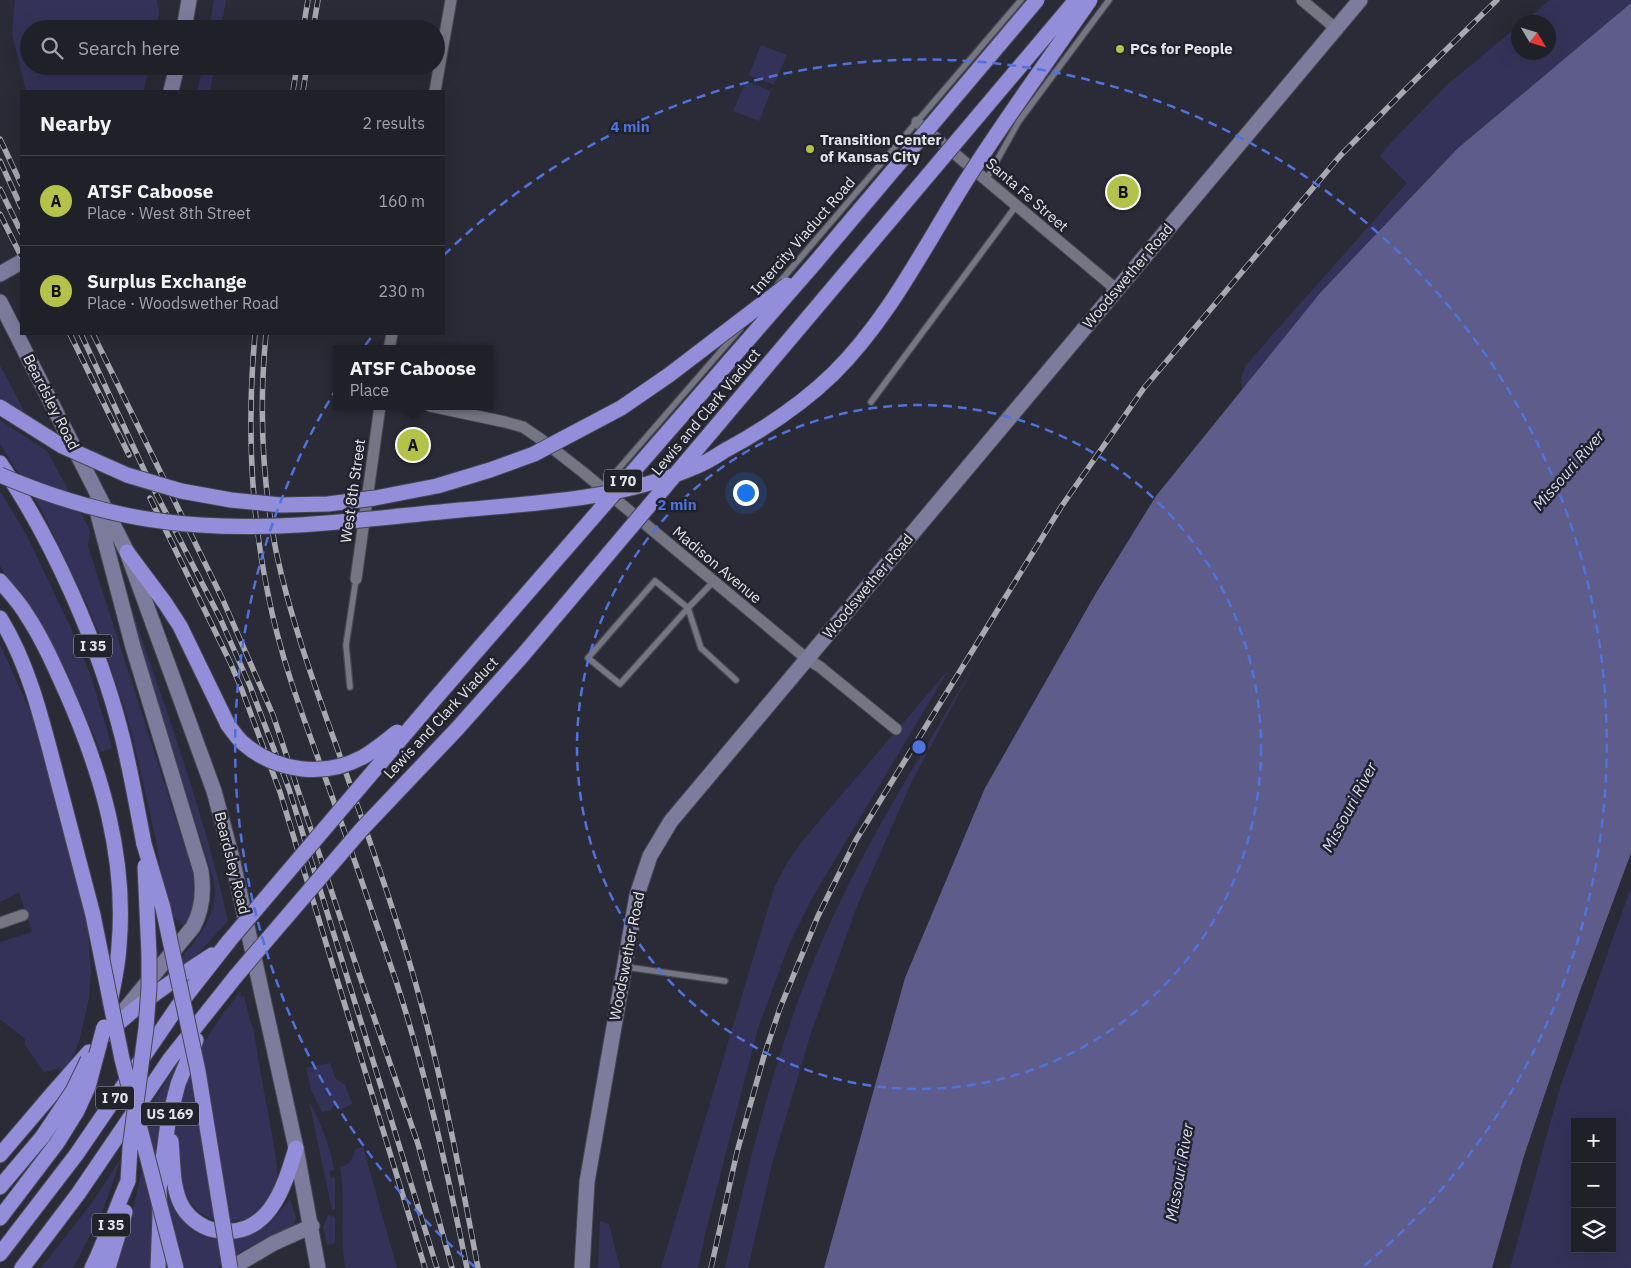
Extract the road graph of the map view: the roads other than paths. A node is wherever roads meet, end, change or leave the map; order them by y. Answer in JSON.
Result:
{"nodes":[{"id":1,"x":189,"y":0,"type":"edge"},
{"id":2,"x":451,"y":0,"type":"edge"},
{"id":3,"x":1021,"y":0,"type":"edge"},
{"id":4,"x":1037,"y":0,"type":"edge"},
{"id":5,"x":1076,"y":0,"type":"edge"},
{"id":6,"x":1090,"y":0,"type":"edge"},
{"id":7,"x":1109,"y":0,"type":"edge"},
{"id":8,"x":1302,"y":0,"type":"edge"},
{"id":9,"x":1360,"y":0,"type":"edge"},
{"id":10,"x":186,"y":20,"type":"edge"},
{"id":11,"x":1335,"y":28,"type":"junction"},
{"id":12,"x":445,"y":34,"type":"edge"},
{"id":13,"x":175,"y":75,"type":"edge"},
{"id":14,"x":438,"y":75,"type":"edge"},
{"id":15,"x":171,"y":90,"type":"edge"},
{"id":16,"x":435,"y":90,"type":"edge"},
{"id":17,"x":917,"y":122,"type":"junction"},
{"id":18,"x":986,"y":180,"type":"junction"},
{"id":19,"x":1016,"y":206,"type":"junction"},
{"id":20,"x":814,"y":264,"type":"junction"},
{"id":21,"x":1117,"y":290,"type":"junction"},
{"id":22,"x":0,"y":302,"type":"edge"},
{"id":23,"x":871,"y":402,"type":"dead end"},
{"id":24,"x":0,"y":407,"type":"edge"},
{"id":25,"x":379,"y":410,"type":"edge"},
{"id":26,"x":448,"y":410,"type":"edge"},
{"id":27,"x":0,"y":463,"type":"edge"},
{"id":28,"x":0,"y":475,"type":"edge"},
{"id":29,"x":88,"y":475,"type":"junction"},
{"id":30,"x":602,"y":488,"type":"junction"},
{"id":31,"x":127,"y":552,"type":"junction"},
{"id":32,"x":356,"y":579,"type":"joint"},
{"id":33,"x":0,"y":581,"type":"edge"},
{"id":34,"x":714,"y":581,"type":"junction"},
{"id":35,"x":688,"y":608,"type":"junction"},
{"id":36,"x":0,"y":618,"type":"edge"},
{"id":37,"x":807,"y":659,"type":"junction"},
{"id":38,"x":736,"y":680,"type":"dead end"},
{"id":39,"x":350,"y":687,"type":"dead end"},
{"id":40,"x":434,"y":700,"type":"junction"},
{"id":41,"x":896,"y":729,"type":"dead end"},
{"id":42,"x":144,"y":844,"type":"junction"},
{"id":43,"x":23,"y":915,"type":"dead end"},
{"id":44,"x":0,"y":923,"type":"edge"},
{"id":45,"x":229,"y":941,"type":"junction"},
{"id":46,"x":624,"y":966,"type":"junction"},
{"id":47,"x":236,"y":976,"type":"junction"},
{"id":48,"x":725,"y":981,"type":"dead end"},
{"id":49,"x":95,"y":1046,"type":"junction"},
{"id":50,"x":168,"y":1123,"type":"junction"},
{"id":51,"x":50,"y":1140,"type":"junction"},
{"id":52,"x":296,"y":1148,"type":"junction"},
{"id":53,"x":0,"y":1155,"type":"edge"},
{"id":54,"x":128,"y":1181,"type":"junction"},
{"id":55,"x":0,"y":1187,"type":"edge"},
{"id":56,"x":0,"y":1218,"type":"edge"},
{"id":57,"x":312,"y":1226,"type":"junction"},
{"id":58,"x":0,"y":1254,"type":"edge"},
{"id":59,"x":22,"y":1268,"type":"edge"},
{"id":60,"x":92,"y":1268,"type":"edge"},
{"id":61,"x":108,"y":1268,"type":"edge"},
{"id":62,"x":158,"y":1268,"type":"edge"},
{"id":63,"x":176,"y":1268,"type":"edge"},
{"id":64,"x":231,"y":1268,"type":"edge"},
{"id":65,"x":318,"y":1268,"type":"edge"},
{"id":66,"x":582,"y":1268,"type":"edge"}],
"edges":[{"from":1,"to":10,"type":"street"},
{"from":2,"to":12,"type":"street"},
{"from":3,"to":17,"type":"lane","name":"Intercity Viaduct Road"},
{"from":4,"to":20,"type":"highway","number":"I 70","bridge":true},
{"from":5,"to":47,"type":"highway","name":"Lewis and Clark Viaduct","number":"I 70","bridge":true},
{"from":6,"to":28,"type":"highway","bridge":true},
{"from":7,"to":18,"type":"lane"},
{"from":8,"to":11,"type":"street"},
{"from":9,"to":11,"type":"street","name":"Woodswether Road"},
{"from":11,"to":21,"type":"street","name":"Woodswether Road"},
{"from":13,"to":15,"type":"street"},
{"from":14,"to":16,"type":"street"},
{"from":17,"to":18,"type":"street","name":"Santa Fe Street"},
{"from":17,"to":30,"type":"lane","name":"Intercity Viaduct Road"},
{"from":18,"to":19,"type":"street","name":"Santa Fe Street"},
{"from":19,"to":21,"type":"street","name":"Santa Fe Street"},
{"from":19,"to":23,"type":"lane"},
{"from":20,"to":24,"type":"highway","bridge":true},
{"from":20,"to":40,"type":"highway","number":"I 70","bridge":true},
{"from":21,"to":37,"type":"street","name":"Woodswether Road"},
{"from":22,"to":29,"type":"street","name":"Beardsley Road"},
{"from":25,"to":32,"type":"street","name":"West 8th Street"},
{"from":26,"to":30,"type":"street","name":"Madison Avenue"},
{"from":27,"to":42,"type":"highway","number":"I 35"},
{"from":29,"to":31,"type":"street","name":"Beardsley Road"},
{"from":29,"to":49,"type":"street","name":"Beardsley Road"},
{"from":30,"to":34,"type":"street","name":"Madison Avenue"},
{"from":31,"to":40,"type":"highway","bridge":true},
{"from":31,"to":52,"type":"street","name":"Beardsley Road"},
{"from":32,"to":39,"type":"lane"},
{"from":33,"to":51,"type":"highway","number":"I 35","bridge":true},
{"from":34,"to":35,"type":"lane"},
{"from":34,"to":37,"type":"street","name":"Madison Avenue"},
{"from":35,"to":35,"type":"lane"},
{"from":35,"to":38,"type":"lane"},
{"from":36,"to":63,"type":"highway","bridge":true},
{"from":37,"to":41,"type":"street","name":"Madison Avenue"},
{"from":37,"to":46,"type":"street","name":"Woodswether Road"},
{"from":40,"to":45,"type":"highway","number":"I 70","bridge":true},
{"from":42,"to":54,"type":"highway","number":"I 35","bridge":true},
{"from":42,"to":64,"type":"highway","bridge":true},
{"from":43,"to":44,"type":"street"},
{"from":45,"to":49,"type":"highway"},
{"from":45,"to":58,"type":"highway","number":"I 70"},
{"from":46,"to":48,"type":"lane"},
{"from":46,"to":66,"type":"street","name":"Woodswether Road"},
{"from":47,"to":50,"type":"highway","number":"US 169"},
{"from":47,"to":59,"type":"highway","number":"I 70"},
{"from":49,"to":53,"type":"highway"},
{"from":50,"to":52,"type":"highway"},
{"from":50,"to":62,"type":"highway","number":"US 169"},
{"from":51,"to":55,"type":"highway"},
{"from":51,"to":56,"type":"highway"},
{"from":52,"to":57,"type":"street","name":"Beardsley Road"},
{"from":54,"to":60,"type":"highway","number":"I 35"},
{"from":54,"to":61,"type":"highway"},
{"from":57,"to":64,"type":"street"},
{"from":57,"to":65,"type":"street","name":"Beardsley Road"}]}
